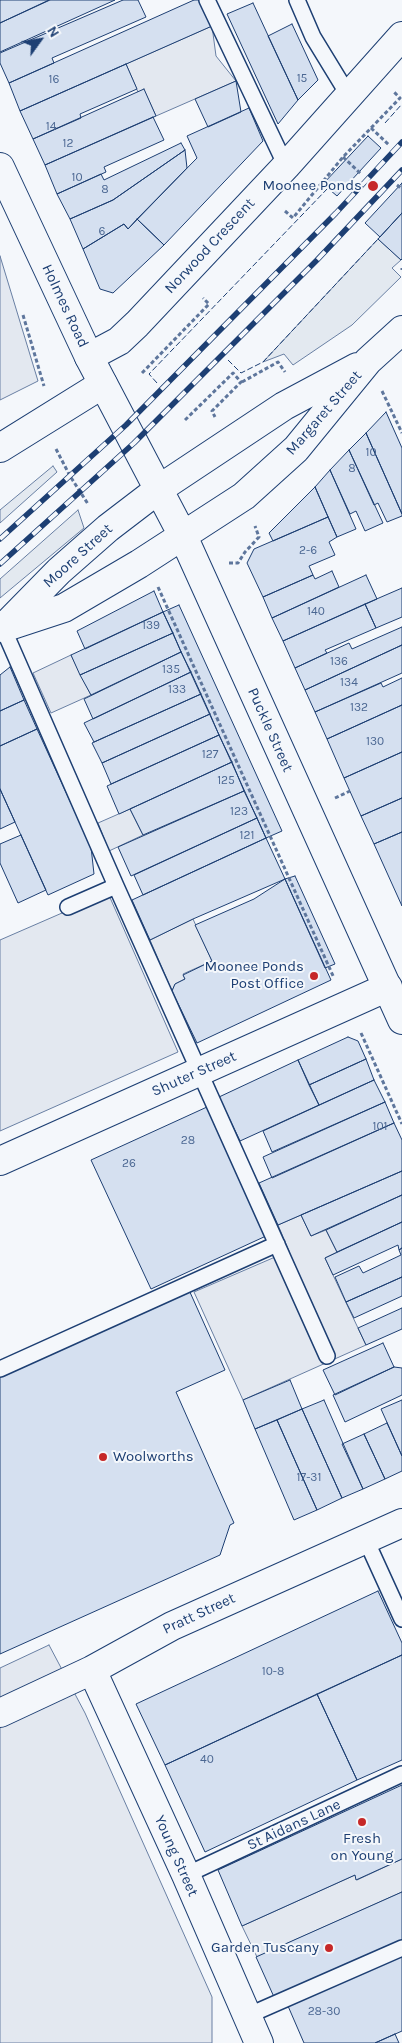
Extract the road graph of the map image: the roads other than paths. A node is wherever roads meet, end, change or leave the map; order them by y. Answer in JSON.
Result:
{"nodes":[{"id":1,"x":207,"y":0,"type":"edge"},
{"id":2,"x":297,"y":0,"type":"edge"},
{"id":3,"x":402,"y":36,"type":"edge"},
{"id":4,"x":349,"y":96,"type":"junction"},
{"id":5,"x":286,"y":166,"type":"junction"},
{"id":6,"x":0,"y":167,"type":"edge"},
{"id":7,"x":402,"y":330,"type":"edge"},
{"id":8,"x":89,"y":357,"type":"junction"},
{"id":9,"x":368,"y":361,"type":"junction"},
{"id":10,"x":103,"y":384,"type":"junction"},
{"id":11,"x":134,"y":443,"type":"joint"},
{"id":12,"x":0,"y":448,"type":"edge"},
{"id":13,"x":159,"y":489,"type":"junction"},
{"id":14,"x":183,"y":536,"type":"junction"},
{"id":15,"x":1,"y":629,"type":"edge"},
{"id":16,"x":116,"y":886,"type":"junction"},
{"id":17,"x":68,"y":907,"type":"dead end"},
{"id":18,"x":388,"y":988,"type":"junction"},
{"id":19,"x":402,"y":1020,"type":"edge"},
{"id":20,"x":200,"y":1072,"type":"junction"},
{"id":21,"x":0,"y":1161,"type":"edge"},
{"id":22,"x":276,"y":1244,"type":"junction"},
{"id":23,"x":327,"y":1356,"type":"dead end"},
{"id":24,"x":0,"y":1369,"type":"edge"},
{"id":25,"x":402,"y":1523,"type":"edge"},
{"id":26,"x":366,"y":1540,"type":"junction"},
{"id":27,"x":402,"y":1619,"type":"edge"},
{"id":28,"x":92,"y":1670,"type":"junction"},
{"id":29,"x":0,"y":1713,"type":"edge"},
{"id":30,"x":402,"y":1774,"type":"edge"},
{"id":31,"x":186,"y":1875,"type":"junction"},
{"id":32,"x":402,"y":1948,"type":"edge"},
{"id":33,"x":247,"y":2016,"type":"junction"},
{"id":34,"x":259,"y":2043,"type":"edge"}],
"edges":[{"from":1,"to":5,"type":"lane"},
{"from":2,"to":4,"type":"lane"},
{"from":3,"to":4,"type":"street","name":"Norwood Crescent"},
{"from":4,"to":5,"type":"street","name":"Norwood Crescent"},
{"from":5,"to":8,"type":"street","name":"Norwood Crescent"},
{"from":6,"to":8,"type":"street","name":"Holmes Road"},
{"from":7,"to":9,"type":"street","name":"Margaret Street"},
{"from":8,"to":10,"type":"street","name":"Holmes Road"},
{"from":9,"to":13,"type":"street","name":"Margaret Street"},
{"from":9,"to":14,"type":"street","name":"Margaret Street"},
{"from":10,"to":11,"type":"street","name":"Holmes Road"},
{"from":10,"to":12,"type":"street"},
{"from":11,"to":13,"type":"street","name":"Puckle Street"},
{"from":13,"to":14,"type":"street","name":"Puckle Street"},
{"from":13,"to":15,"type":"street","name":"Moore Street"},
{"from":14,"to":15,"type":"street","name":"Moore Street"},
{"from":14,"to":18,"type":"street","name":"Puckle Street"},
{"from":15,"to":16,"type":"lane"},
{"from":16,"to":17,"type":"lane"},
{"from":16,"to":20,"type":"lane"},
{"from":18,"to":19,"type":"street","name":"Puckle Street"},
{"from":18,"to":20,"type":"street","name":"Shuter Street"},
{"from":20,"to":21,"type":"street","name":"Shuter Street"},
{"from":20,"to":22,"type":"lane"},
{"from":22,"to":23,"type":"lane"},
{"from":22,"to":24,"type":"lane"},
{"from":25,"to":26,"type":"street","name":"Pratt Street"},
{"from":26,"to":27,"type":"lane"},
{"from":26,"to":28,"type":"street","name":"Pratt Street"},
{"from":28,"to":29,"type":"street","name":"Pratt Street"},
{"from":28,"to":31,"type":"street","name":"Young Street"},
{"from":30,"to":31,"type":"lane","name":"St Aidans Lane"},
{"from":31,"to":33,"type":"street","name":"Young Street"},
{"from":32,"to":33,"type":"lane"},
{"from":33,"to":34,"type":"street","name":"Young Street"}]}
